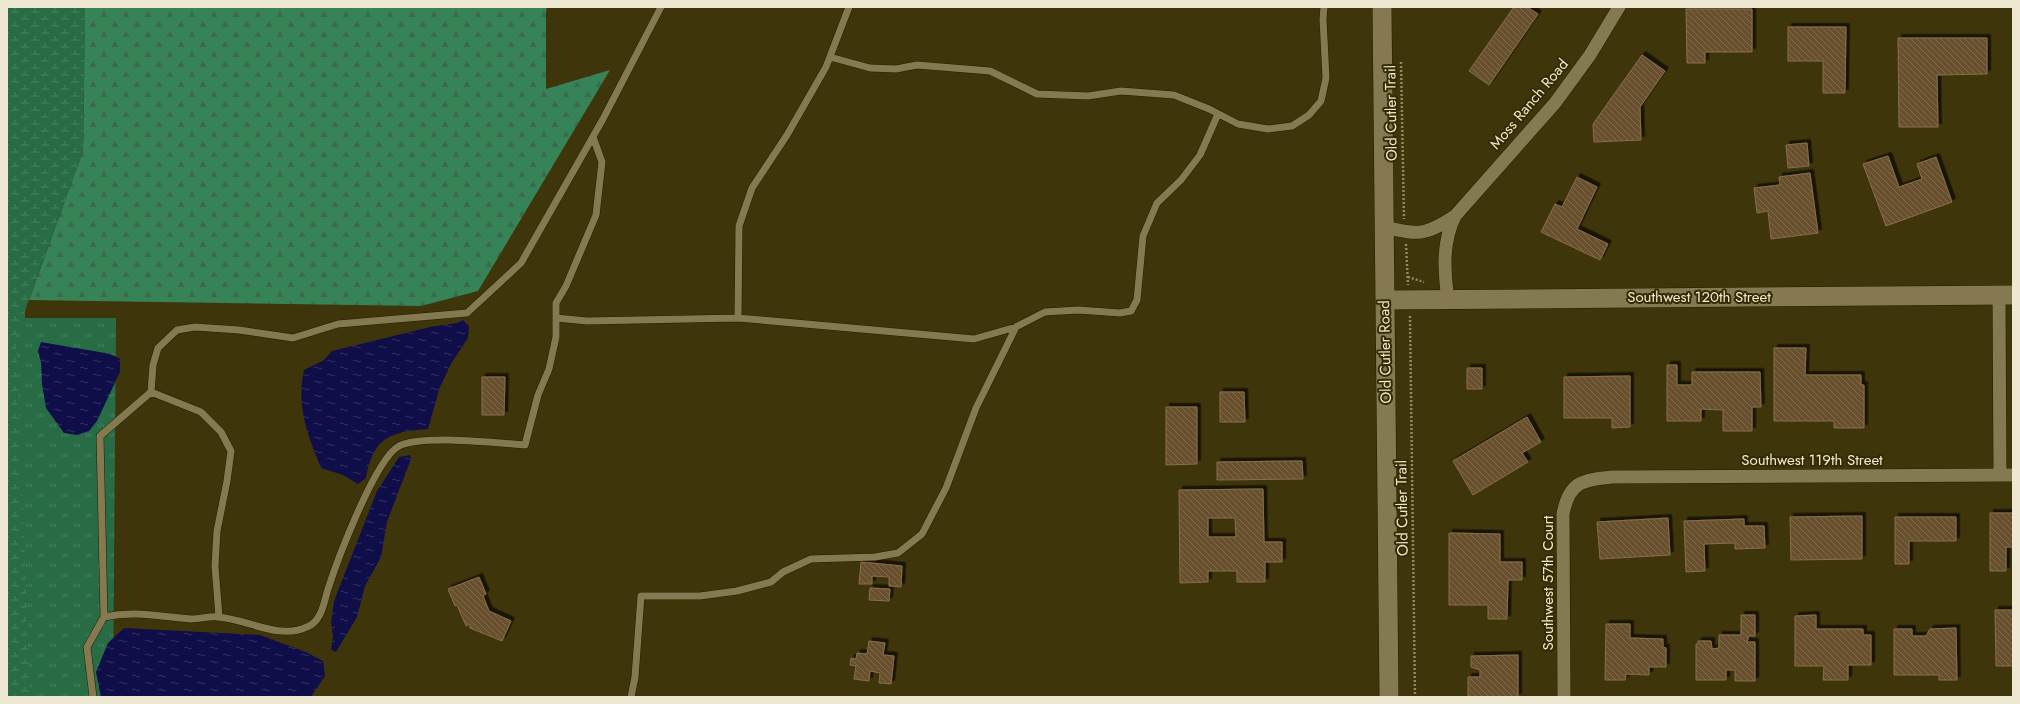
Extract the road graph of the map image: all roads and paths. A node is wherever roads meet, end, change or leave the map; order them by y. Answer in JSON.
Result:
{"nodes":[{"id":1,"x":660,"y":7,"type":"edge"},
{"id":2,"x":849,"y":7,"type":"edge"},
{"id":3,"x":1324,"y":7,"type":"edge"},
{"id":4,"x":1382,"y":7,"type":"edge"},
{"id":5,"x":1619,"y":7,"type":"edge"},
{"id":6,"x":830,"y":57,"type":"junction"},
{"id":7,"x":1401,"y":61,"type":"dead end"},
{"id":8,"x":1218,"y":114,"type":"junction"},
{"id":9,"x":593,"y":137,"type":"junction"},
{"id":10,"x":1455,"y":216,"type":"junction"},
{"id":11,"x":1404,"y":219,"type":"dead end"},
{"id":12,"x":1384,"y":227,"type":"junction"},
{"id":13,"x":1407,"y":255,"type":"dead end"},
{"id":14,"x":1408,"y":278,"type":"junction"},
{"id":15,"x":1428,"y":283,"type":"dead end"},
{"id":16,"x":1408,"y":286,"type":"dead end"},
{"id":17,"x":2006,"y":295,"type":"edge"},
{"id":18,"x":1448,"y":299,"type":"junction"},
{"id":19,"x":1384,"y":300,"type":"junction"},
{"id":20,"x":556,"y":318,"type":"junction"},
{"id":21,"x":738,"y":318,"type":"junction"},
{"id":22,"x":1410,"y":319,"type":"dead end"},
{"id":23,"x":1016,"y":327,"type":"junction"},
{"id":24,"x":151,"y":392,"type":"junction"},
{"id":25,"x":2007,"y":475,"type":"edge"},
{"id":26,"x":1612,"y":477,"type":"joint"},
{"id":27,"x":104,"y":617,"type":"junction"},
{"id":28,"x":219,"y":617,"type":"junction"},
{"id":29,"x":93,"y":697,"type":"edge"},
{"id":30,"x":631,"y":697,"type":"edge"},
{"id":31,"x":1390,"y":697,"type":"edge"},
{"id":32,"x":1415,"y":697,"type":"edge"},
{"id":33,"x":1564,"y":697,"type":"edge"}],
"edges":[{"from":1,"to":9,"type":"lane"},
{"from":2,"to":6,"type":"lane"},
{"from":3,"to":8,"type":"lane"},
{"from":4,"to":12,"type":"main road","name":"Old Cutler Road"},
{"from":5,"to":10,"type":"street","name":"Moss Ranch Road"},
{"from":6,"to":8,"type":"lane"},
{"from":6,"to":21,"type":"lane"},
{"from":7,"to":11,"type":"path","name":"Old Cutler Trail"},
{"from":8,"to":23,"type":"lane"},
{"from":9,"to":20,"type":"lane"},
{"from":9,"to":24,"type":"lane"},
{"from":10,"to":12,"type":"street","name":"Moss Ranch Road"},
{"from":10,"to":18,"type":"street","name":"Moss Ranch Road"},
{"from":12,"to":19,"type":"main road","name":"Old Cutler Road"},
{"from":13,"to":14,"type":"path"},
{"from":14,"to":15,"type":"path"},
{"from":14,"to":16,"type":"path"},
{"from":17,"to":18,"type":"main road","name":"Southwest 120th Street"},
{"from":17,"to":25,"type":"street"},
{"from":18,"to":19,"type":"main road","name":"Southwest 120th Street"},
{"from":19,"to":31,"type":"main road","name":"Old Cutler Road"},
{"from":20,"to":21,"type":"lane"},
{"from":20,"to":28,"type":"lane"},
{"from":21,"to":23,"type":"lane"},
{"from":22,"to":32,"type":"path","name":"Old Cutler Trail"},
{"from":23,"to":30,"type":"lane"},
{"from":24,"to":27,"type":"lane"},
{"from":24,"to":28,"type":"lane"},
{"from":25,"to":26,"type":"street","name":"Southwest 119th Street"},
{"from":26,"to":33,"type":"street","name":"Southwest 57th Court"},
{"from":27,"to":28,"type":"lane"},
{"from":27,"to":29,"type":"lane"}]}
